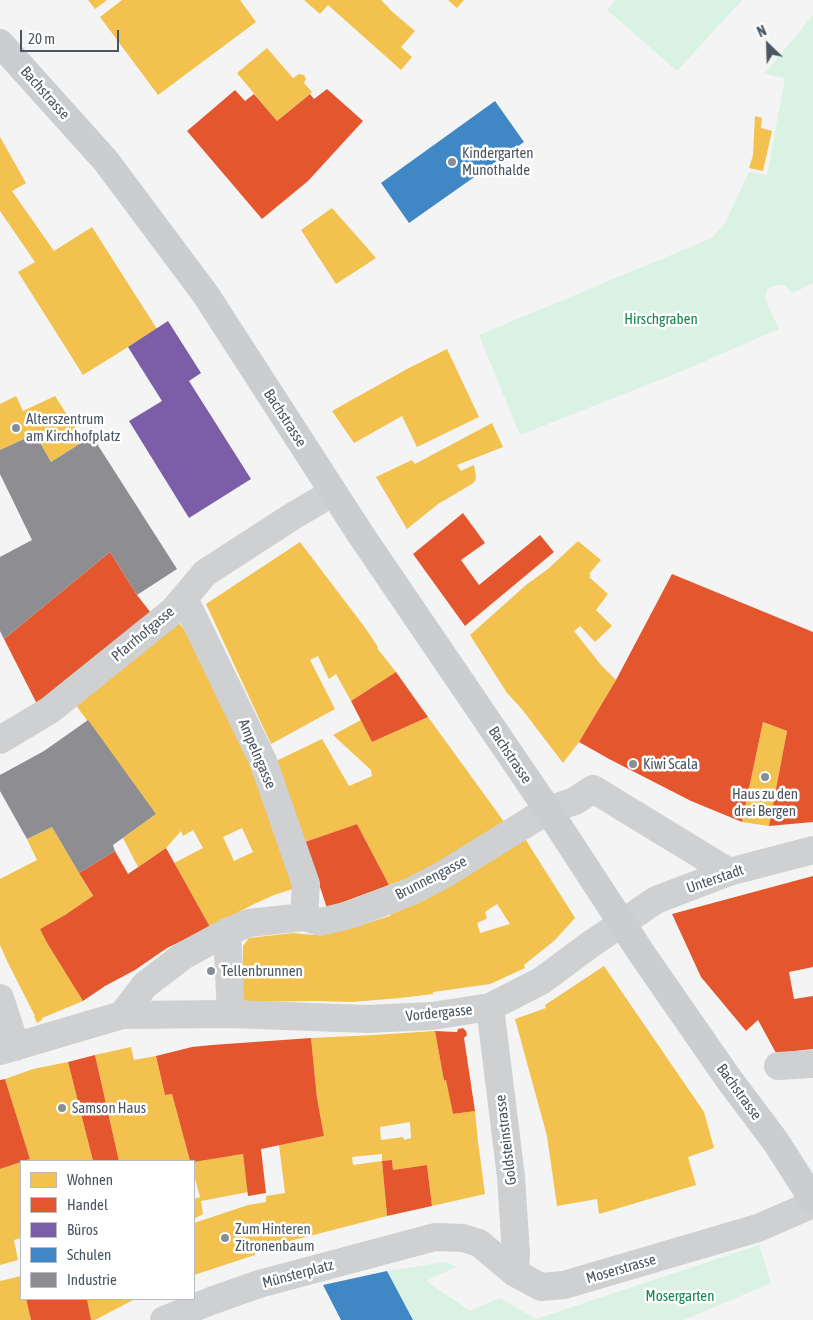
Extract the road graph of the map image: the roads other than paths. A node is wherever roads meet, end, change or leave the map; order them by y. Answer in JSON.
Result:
{"nodes":[{"id":1,"x":0,"y":43,"type":"edge"},
{"id":2,"x":332,"y":493,"type":"junction"},
{"id":3,"x":184,"y":598,"type":"junction"},
{"id":4,"x":0,"y":740,"type":"edge"},
{"id":5,"x":548,"y":810,"type":"junction"},
{"id":6,"x":813,"y":850,"type":"edge"},
{"id":7,"x":729,"y":872,"type":"junction"},
{"id":8,"x":304,"y":917,"type":"junction"},
{"id":9,"x":623,"y":923,"type":"junction"},
{"id":10,"x":227,"y":932,"type":"junction"},
{"id":11,"x":0,"y":998,"type":"edge"},
{"id":12,"x":490,"y":1007,"type":"junction"},
{"id":13,"x":231,"y":1014,"type":"junction"},
{"id":14,"x":122,"y":1015,"type":"junction"},
{"id":15,"x":8,"y":1049,"type":"edge"},
{"id":16,"x":813,"y":1064,"type":"edge"},
{"id":17,"x":778,"y":1066,"type":"dead end"},
{"id":18,"x":813,"y":1200,"type":"edge"},
{"id":19,"x":813,"y":1204,"type":"edge"},
{"id":20,"x":435,"y":1237,"type":"joint"},
{"id":21,"x":515,"y":1273,"type":"junction"},
{"id":22,"x":164,"y":1320,"type":"edge"}],
"edges":[{"from":1,"to":2,"type":"main road","name":"Bachstrasse"},
{"from":2,"to":3,"type":"street","name":"Pfarrhofgasse"},
{"from":2,"to":5,"type":"main road","name":"Bachstrasse"},
{"from":3,"to":4,"type":"street","name":"Pfarrhofgasse"},
{"from":3,"to":8,"type":"street","name":"Ampelngasse"},
{"from":5,"to":7,"type":"street"},
{"from":5,"to":8,"type":"street","name":"Brunnengasse"},
{"from":5,"to":9,"type":"main road","name":"Bachstrasse"},
{"from":6,"to":7,"type":"street","name":"Unterstadt"},
{"from":7,"to":9,"type":"street","name":"Unterstadt"},
{"from":8,"to":10,"type":"street"},
{"from":9,"to":12,"type":"street","name":"Vordergasse"},
{"from":9,"to":18,"type":"main road","name":"Bachstrasse"},
{"from":10,"to":13,"type":"street"},
{"from":10,"to":14,"type":"street"},
{"from":11,"to":15,"type":"street"},
{"from":12,"to":13,"type":"street","name":"Vordergasse"},
{"from":12,"to":21,"type":"street","name":"Goldsteinstrasse"},
{"from":13,"to":14,"type":"street","name":"Vordergasse"},
{"from":14,"to":15,"type":"street","name":"Vordergasse"},
{"from":16,"to":17,"type":"street"},
{"from":19,"to":21,"type":"street","name":"Moserstrasse"},
{"from":20,"to":21,"type":"street","name":"Moserstrasse"},
{"from":20,"to":22,"type":"street","name":"Münsterplatz"}]}
